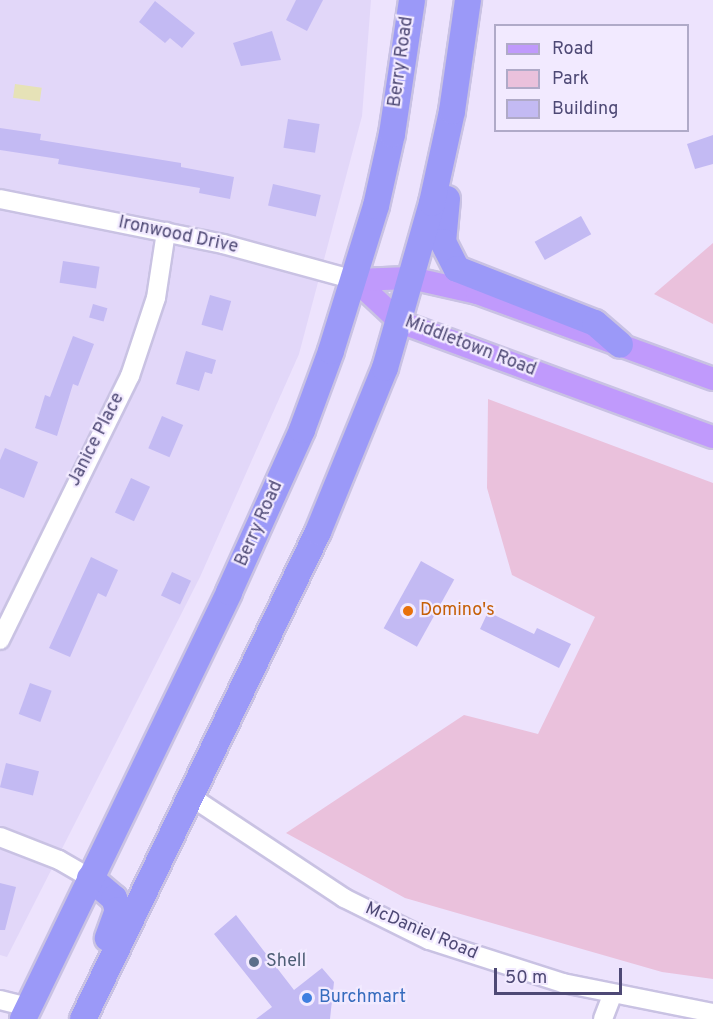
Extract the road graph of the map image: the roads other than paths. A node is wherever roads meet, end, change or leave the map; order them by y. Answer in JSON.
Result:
{"nodes":[{"id":1,"x":412,"y":0,"type":"edge"},
{"id":2,"x":468,"y":0,"type":"edge"},
{"id":3,"x":452,"y":111,"type":"junction"},
{"id":4,"x":0,"y":199,"type":"edge"},
{"id":5,"x":166,"y":232,"type":"junction"},
{"id":6,"x":411,"y":278,"type":"junction"},
{"id":7,"x":355,"y":280,"type":"junction"},
{"id":8,"x":400,"y":322,"type":"junction"},
{"id":9,"x":620,"y":345,"type":"junction"},
{"id":10,"x":713,"y":379,"type":"edge"},
{"id":11,"x":713,"y":437,"type":"edge"},
{"id":12,"x":0,"y":640,"type":"edge"},
{"id":13,"x":190,"y":796,"type":"junction"},
{"id":14,"x":0,"y":837,"type":"edge"},
{"id":15,"x":90,"y":878,"type":"junction"},
{"id":16,"x":612,"y":995,"type":"junction"},
{"id":17,"x":0,"y":1000,"type":"edge"},
{"id":18,"x":26,"y":1013,"type":"edge"},
{"id":19,"x":713,"y":1013,"type":"edge"},
{"id":20,"x":69,"y":1019,"type":"edge"},
{"id":21,"x":83,"y":1019,"type":"edge"},
{"id":22,"x":603,"y":1019,"type":"edge"}],
"edges":[{"from":1,"to":7,"type":"highway","name":"Berry Road"},
{"from":2,"to":3,"type":"highway"},
{"from":3,"to":6,"type":"highway"},
{"from":3,"to":9,"type":"highway"},
{"from":4,"to":5,"type":"street","name":"Ironwood Drive"},
{"from":5,"to":7,"type":"street","name":"Ironwood Drive"},
{"from":5,"to":12,"type":"street","name":"Janice Place"},
{"from":6,"to":7,"type":"main road"},
{"from":6,"to":8,"type":"highway"},
{"from":6,"to":9,"type":"main road"},
{"from":7,"to":8,"type":"main road","name":"Middletown Road"},
{"from":7,"to":15,"type":"highway","name":"Berry Road"},
{"from":8,"to":11,"type":"main road","name":"Middletown Road"},
{"from":8,"to":13,"type":"highway"},
{"from":9,"to":10,"type":"main road"},
{"from":13,"to":16,"type":"street","name":"McDaniel Road"},
{"from":13,"to":21,"type":"highway"},
{"from":14,"to":15,"type":"street"},
{"from":15,"to":18,"type":"highway","name":"Berry Road"},
{"from":15,"to":20,"type":"highway"},
{"from":16,"to":19,"type":"street","name":"McDaniel Road"},
{"from":16,"to":22,"type":"street"},
{"from":17,"to":18,"type":"street"}]}
